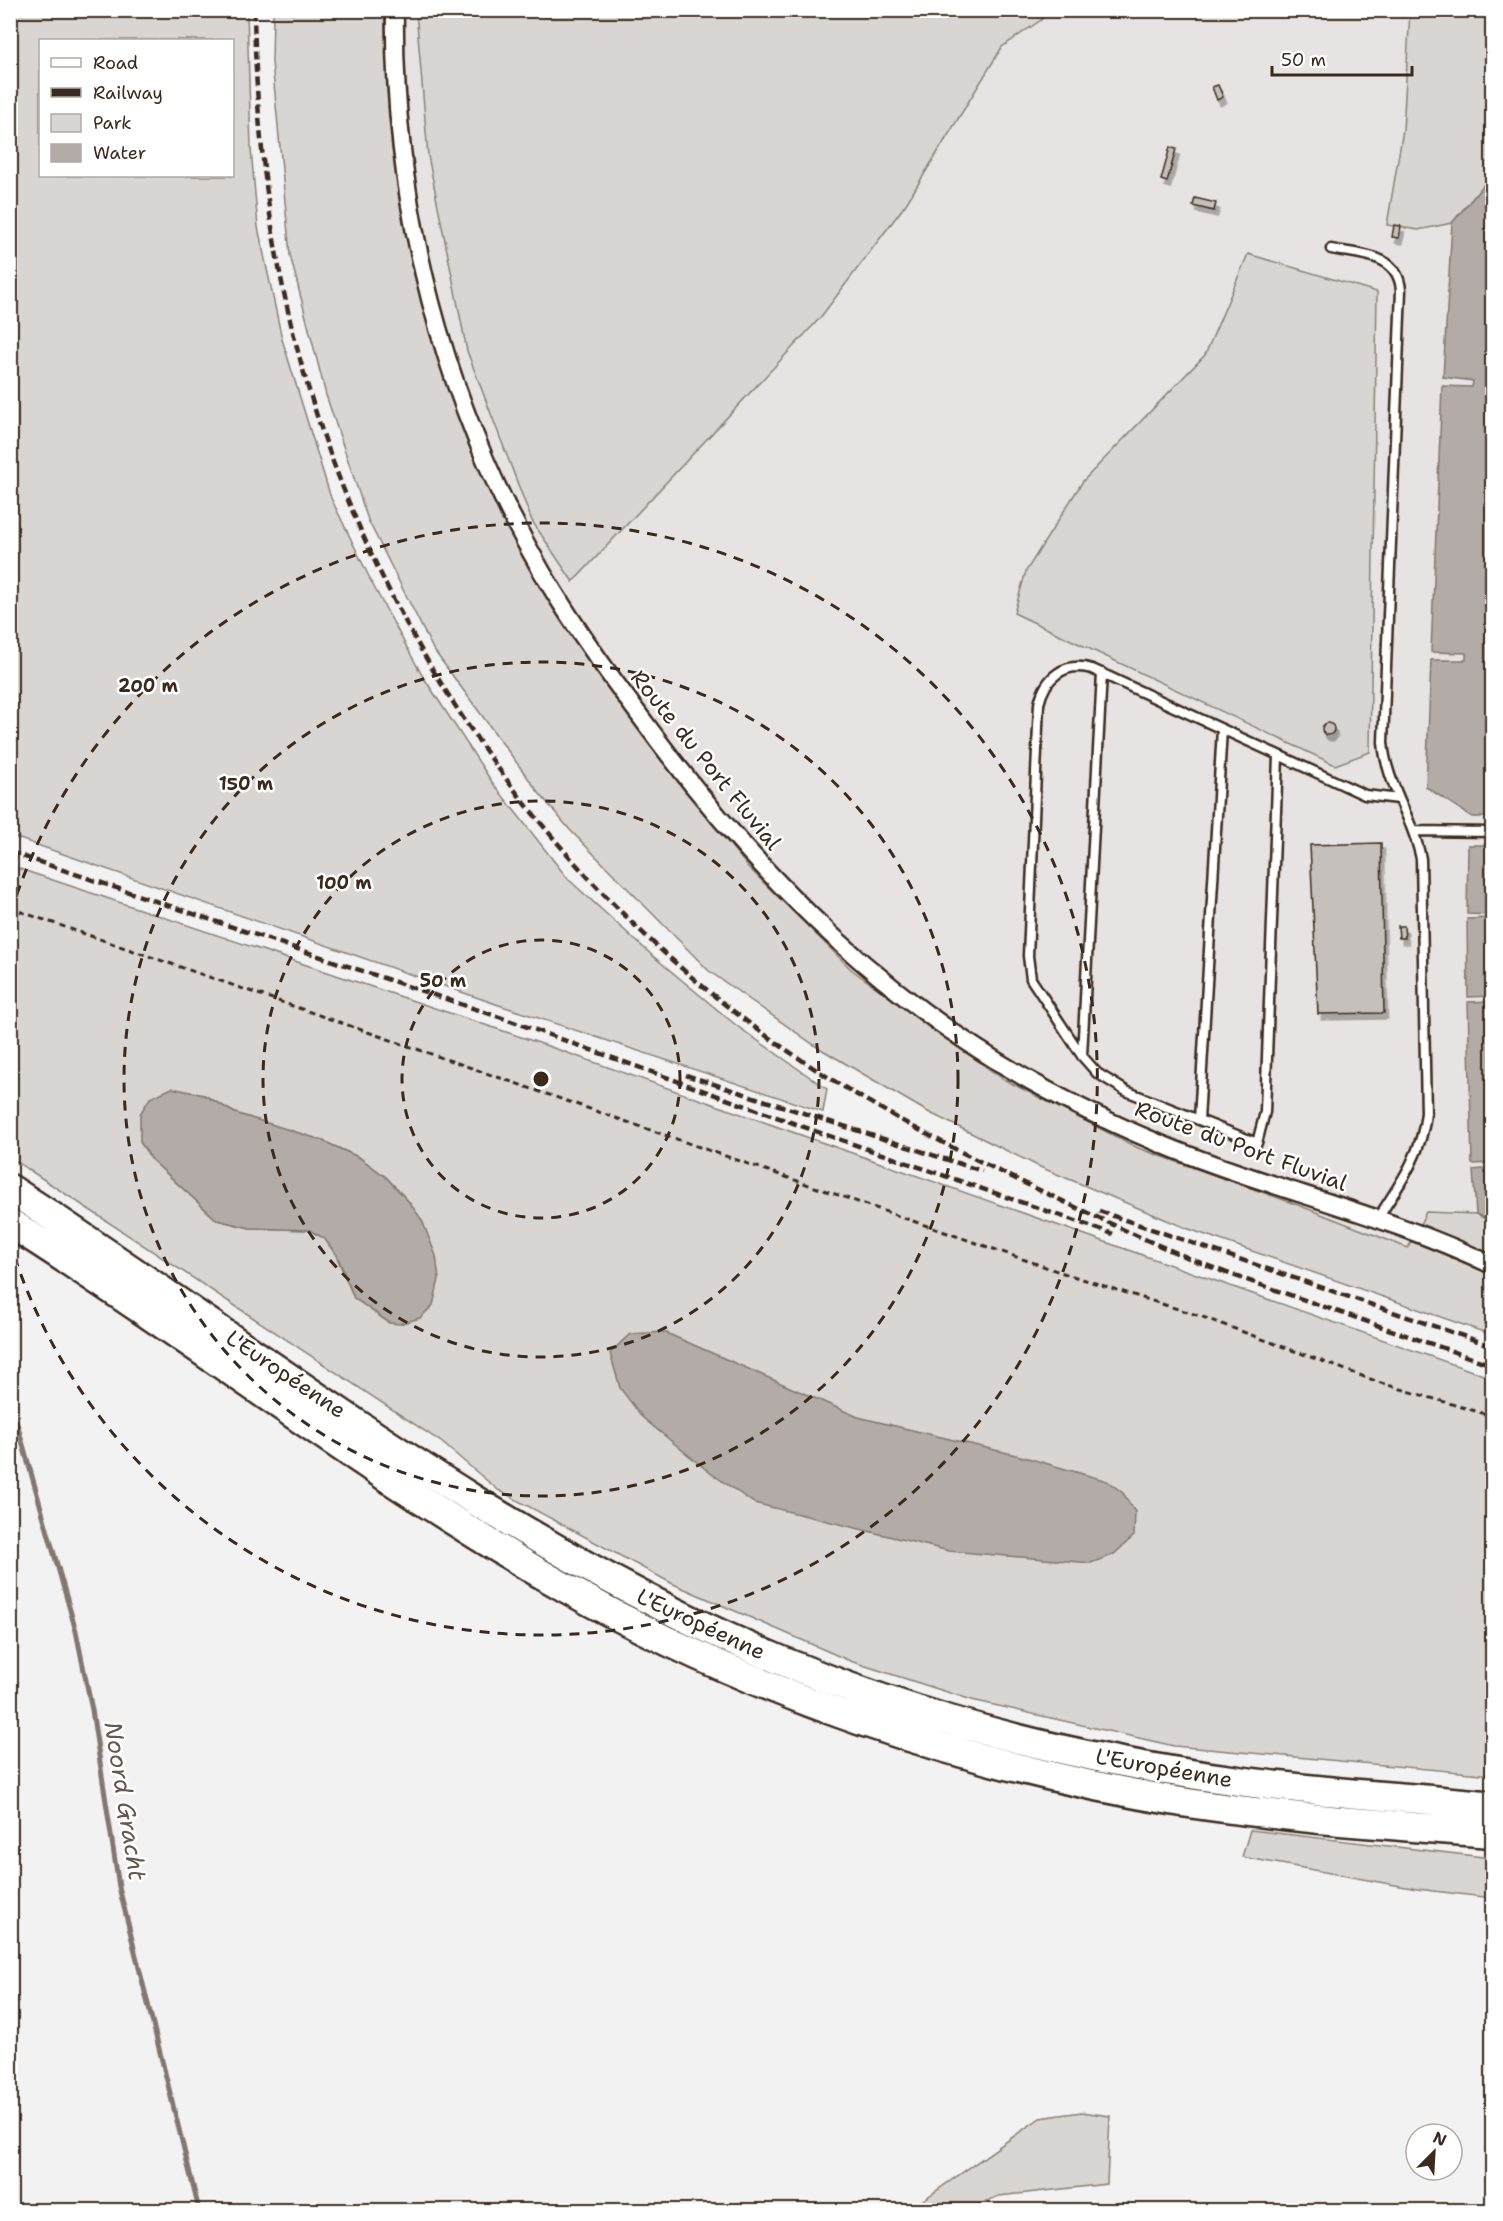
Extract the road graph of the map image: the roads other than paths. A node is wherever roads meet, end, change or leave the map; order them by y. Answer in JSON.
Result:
{"nodes":[{"id":1,"x":395,"y":10,"type":"edge"},
{"id":2,"x":1331,"y":249,"type":"dead end"},
{"id":3,"x":1102,"y":673,"type":"junction"},
{"id":4,"x":1222,"y":729,"type":"junction"},
{"id":5,"x":1278,"y":756,"type":"junction"},
{"id":6,"x":1399,"y":799,"type":"junction"},
{"id":7,"x":1414,"y":831,"type":"junction"},
{"id":8,"x":1492,"y":832,"type":"edge"},
{"id":9,"x":1082,"y":1056,"type":"junction"},
{"id":10,"x":1199,"y":1120,"type":"junction"},
{"id":11,"x":10,"y":1189,"type":"edge"},
{"id":12,"x":1378,"y":1218,"type":"junction"},
{"id":13,"x":10,"y":1223,"type":"edge"},
{"id":14,"x":1492,"y":1265,"type":"edge"},
{"id":15,"x":1492,"y":1806,"type":"edge"},
{"id":16,"x":1492,"y":1833,"type":"edge"}],
"edges":[{"from":1,"to":12,"type":"street","name":"Route du Port Fluvial"},
{"from":2,"to":6,"type":"lane"},
{"from":3,"to":4,"type":"lane"},
{"from":3,"to":9,"type":"lane"},
{"from":3,"to":9,"type":"lane"},
{"from":4,"to":5,"type":"lane"},
{"from":4,"to":10,"type":"lane"},
{"from":5,"to":6,"type":"lane"},
{"from":5,"to":10,"type":"lane"},
{"from":6,"to":7,"type":"lane"},
{"from":7,"to":8,"type":"lane"},
{"from":7,"to":12,"type":"lane"},
{"from":9,"to":10,"type":"lane"},
{"from":11,"to":15,"type":"highway","name":"L'Européenne"},
{"from":12,"to":14,"type":"street","name":"Route du Port Fluvial"},
{"from":13,"to":16,"type":"highway","name":"L'Européenne"}]}
